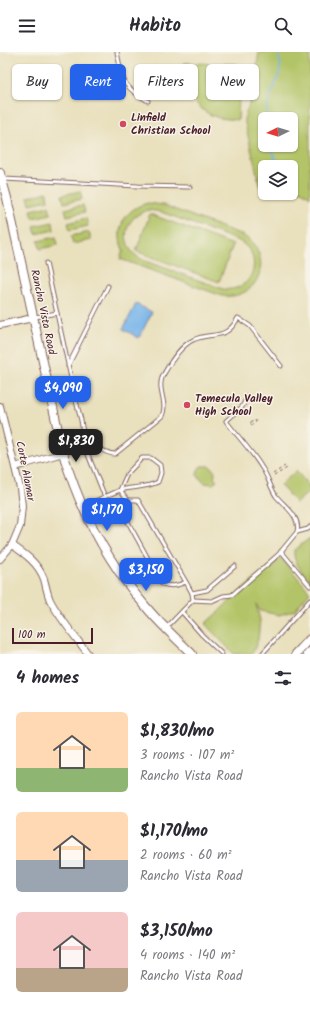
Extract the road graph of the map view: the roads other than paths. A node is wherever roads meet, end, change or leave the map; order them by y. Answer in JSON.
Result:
{"nodes":[{"id":1,"x":117,"y":52,"type":"edge"},
{"id":2,"x":148,"y":101,"type":"dead end"},
{"id":3,"x":0,"y":175,"type":"edge"},
{"id":4,"x":190,"y":187,"type":"dead end"},
{"id":5,"x":2,"y":193,"type":"edge"},
{"id":6,"x":46,"y":263,"type":"dead end"},
{"id":7,"x":108,"y":286,"type":"dead end"},
{"id":8,"x":57,"y":313,"type":"junction"},
{"id":9,"x":33,"y":318,"type":"junction"},
{"id":10,"x":0,"y":325,"type":"edge"},
{"id":11,"x":68,"y":366,"type":"junction"},
{"id":12,"x":281,"y":366,"type":"dead end"},
{"id":13,"x":248,"y":396,"type":"dead end"},
{"id":14,"x":0,"y":406,"type":"edge"},
{"id":15,"x":86,"y":447,"type":"junction"},
{"id":16,"x":63,"y":453,"type":"junction"},
{"id":17,"x":15,"y":467,"type":"junction"},
{"id":18,"x":120,"y":490,"type":"junction"},
{"id":19,"x":105,"y":497,"type":"junction"},
{"id":20,"x":128,"y":500,"type":"junction"},
{"id":21,"x":83,"y":507,"type":"junction"},
{"id":22,"x":310,"y":527,"type":"edge"},
{"id":23,"x":297,"y":532,"type":"junction"},
{"id":24,"x":12,"y":545,"type":"junction"},
{"id":25,"x":281,"y":550,"type":"junction"},
{"id":26,"x":0,"y":559,"type":"edge"},
{"id":27,"x":234,"y":566,"type":"dead end"},
{"id":28,"x":186,"y":582,"type":"junction"},
{"id":29,"x":310,"y":586,"type":"edge"},
{"id":30,"x":192,"y":592,"type":"junction"},
{"id":31,"x":193,"y":600,"type":"junction"},
{"id":32,"x":310,"y":600,"type":"edge"},
{"id":33,"x":182,"y":612,"type":"junction"},
{"id":34,"x":165,"y":628,"type":"junction"},
{"id":35,"x":310,"y":639,"type":"edge"},
{"id":36,"x":310,"y":652,"type":"edge"},
{"id":37,"x":88,"y":654,"type":"edge"},
{"id":38,"x":192,"y":654,"type":"edge"},
{"id":39,"x":222,"y":654,"type":"edge"},
{"id":40,"x":262,"y":654,"type":"edge"},
{"id":41,"x":296,"y":654,"type":"edge"},
{"id":42,"x":308,"y":654,"type":"edge"}],
"edges":[{"from":1,"to":2,"type":"lane"},
{"from":3,"to":4,"type":"lane"},
{"from":3,"to":5,"type":"main road","name":"Rancho Vista Road"},
{"from":5,"to":9,"type":"main road","name":"Rancho Vista Road"},
{"from":6,"to":8,"type":"lane"},
{"from":7,"to":11,"type":"lane"},
{"from":8,"to":9,"type":"lane"},
{"from":8,"to":11,"type":"lane"},
{"from":9,"to":10,"type":"street"},
{"from":9,"to":16,"type":"main road","name":"Rancho Vista Road"},
{"from":11,"to":15,"type":"lane"},
{"from":12,"to":15,"type":"lane"},
{"from":13,"to":23,"type":"lane"},
{"from":14,"to":17,"type":"street","name":"Corte Alamar"},
{"from":15,"to":16,"type":"lane"},
{"from":15,"to":19,"type":"lane"},
{"from":16,"to":17,"type":"street"},
{"from":16,"to":21,"type":"main road","name":"Rancho Vista Road"},
{"from":17,"to":24,"type":"street","name":"Corte Alamar"},
{"from":18,"to":18,"type":"lane"},
{"from":18,"to":19,"type":"lane"},
{"from":18,"to":20,"type":"lane"},
{"from":19,"to":21,"type":"lane"},
{"from":20,"to":28,"type":"lane"},
{"from":20,"to":28,"type":"lane"},
{"from":21,"to":34,"type":"main road","name":"Rancho Vista Road"},
{"from":22,"to":23,"type":"lane"},
{"from":23,"to":25,"type":"lane"},
{"from":24,"to":26,"type":"street","name":"Corte Alamar"},
{"from":24,"to":37,"type":"street"},
{"from":25,"to":29,"type":"lane"},
{"from":25,"to":31,"type":"lane"},
{"from":27,"to":30,"type":"lane"},
{"from":28,"to":30,"type":"lane"},
{"from":30,"to":31,"type":"lane"},
{"from":31,"to":33,"type":"lane"},
{"from":32,"to":40,"type":"lane"},
{"from":33,"to":34,"type":"lane"},
{"from":33,"to":39,"type":"lane"},
{"from":34,"to":38,"type":"main road","name":"Rancho Vista Road"},
{"from":35,"to":41,"type":"main road"},
{"from":36,"to":42,"type":"main road"}]}
